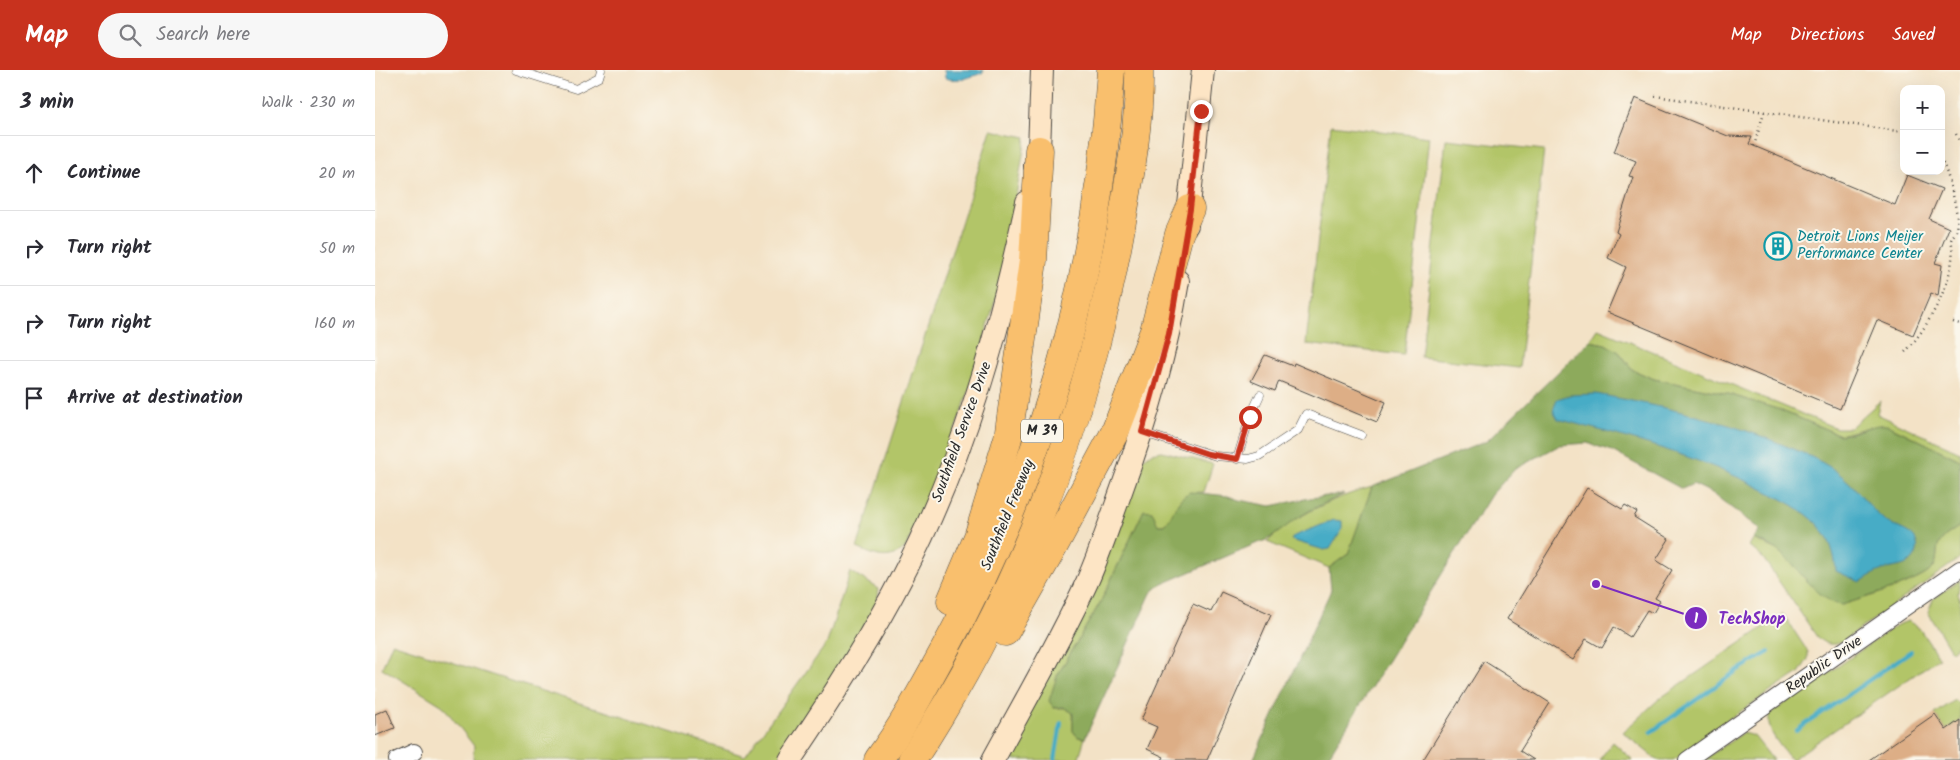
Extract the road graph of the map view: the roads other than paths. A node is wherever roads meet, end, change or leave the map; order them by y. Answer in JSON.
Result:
{"nodes":[{"id":1,"x":516,"y":70,"type":"edge"},
{"id":2,"x":601,"y":70,"type":"edge"},
{"id":3,"x":1042,"y":70,"type":"edge"},
{"id":4,"x":1111,"y":70,"type":"edge"},
{"id":5,"x":1139,"y":70,"type":"edge"},
{"id":6,"x":1203,"y":70,"type":"edge"},
{"id":7,"x":1039,"y":150,"type":"junction"},
{"id":8,"x":1190,"y":209,"type":"junction"},
{"id":9,"x":1261,"y":395,"type":"dead end"},
{"id":10,"x":1142,"y":432,"type":"junction"},
{"id":11,"x":1361,"y":435,"type":"dead end"},
{"id":12,"x":1237,"y":459,"type":"junction"},
{"id":13,"x":1960,"y":569,"type":"edge"},
{"id":14,"x":414,"y":752,"type":"dead end"},
{"id":15,"x":397,"y":760,"type":"edge"},
{"id":16,"x":789,"y":760,"type":"edge"},
{"id":17,"x":862,"y":760,"type":"edge"},
{"id":18,"x":878,"y":760,"type":"edge"},
{"id":19,"x":911,"y":760,"type":"edge"},
{"id":20,"x":929,"y":760,"type":"edge"},
{"id":21,"x":993,"y":760,"type":"edge"},
{"id":22,"x":1687,"y":760,"type":"edge"}],
"edges":[{"from":1,"to":2,"type":"lane"},
{"from":3,"to":7,"type":"main road","name":"Southfield Service Drive"},
{"from":4,"to":18,"type":"highway","name":"Southfield Freeway","number":"M 39"},
{"from":5,"to":19,"type":"highway","name":"Southfield Freeway","number":"M 39"},
{"from":6,"to":8,"type":"main road"},
{"from":7,"to":16,"type":"main road","name":"Southfield Service Drive"},
{"from":7,"to":17,"type":"highway"},
{"from":8,"to":10,"type":"main road"},
{"from":8,"to":20,"type":"highway"},
{"from":9,"to":12,"type":"lane"},
{"from":10,"to":12,"type":"lane"},
{"from":10,"to":21,"type":"main road"},
{"from":11,"to":12,"type":"lane"},
{"from":13,"to":22,"type":"street","name":"Republic Drive"},
{"from":14,"to":15,"type":"street"}]}
